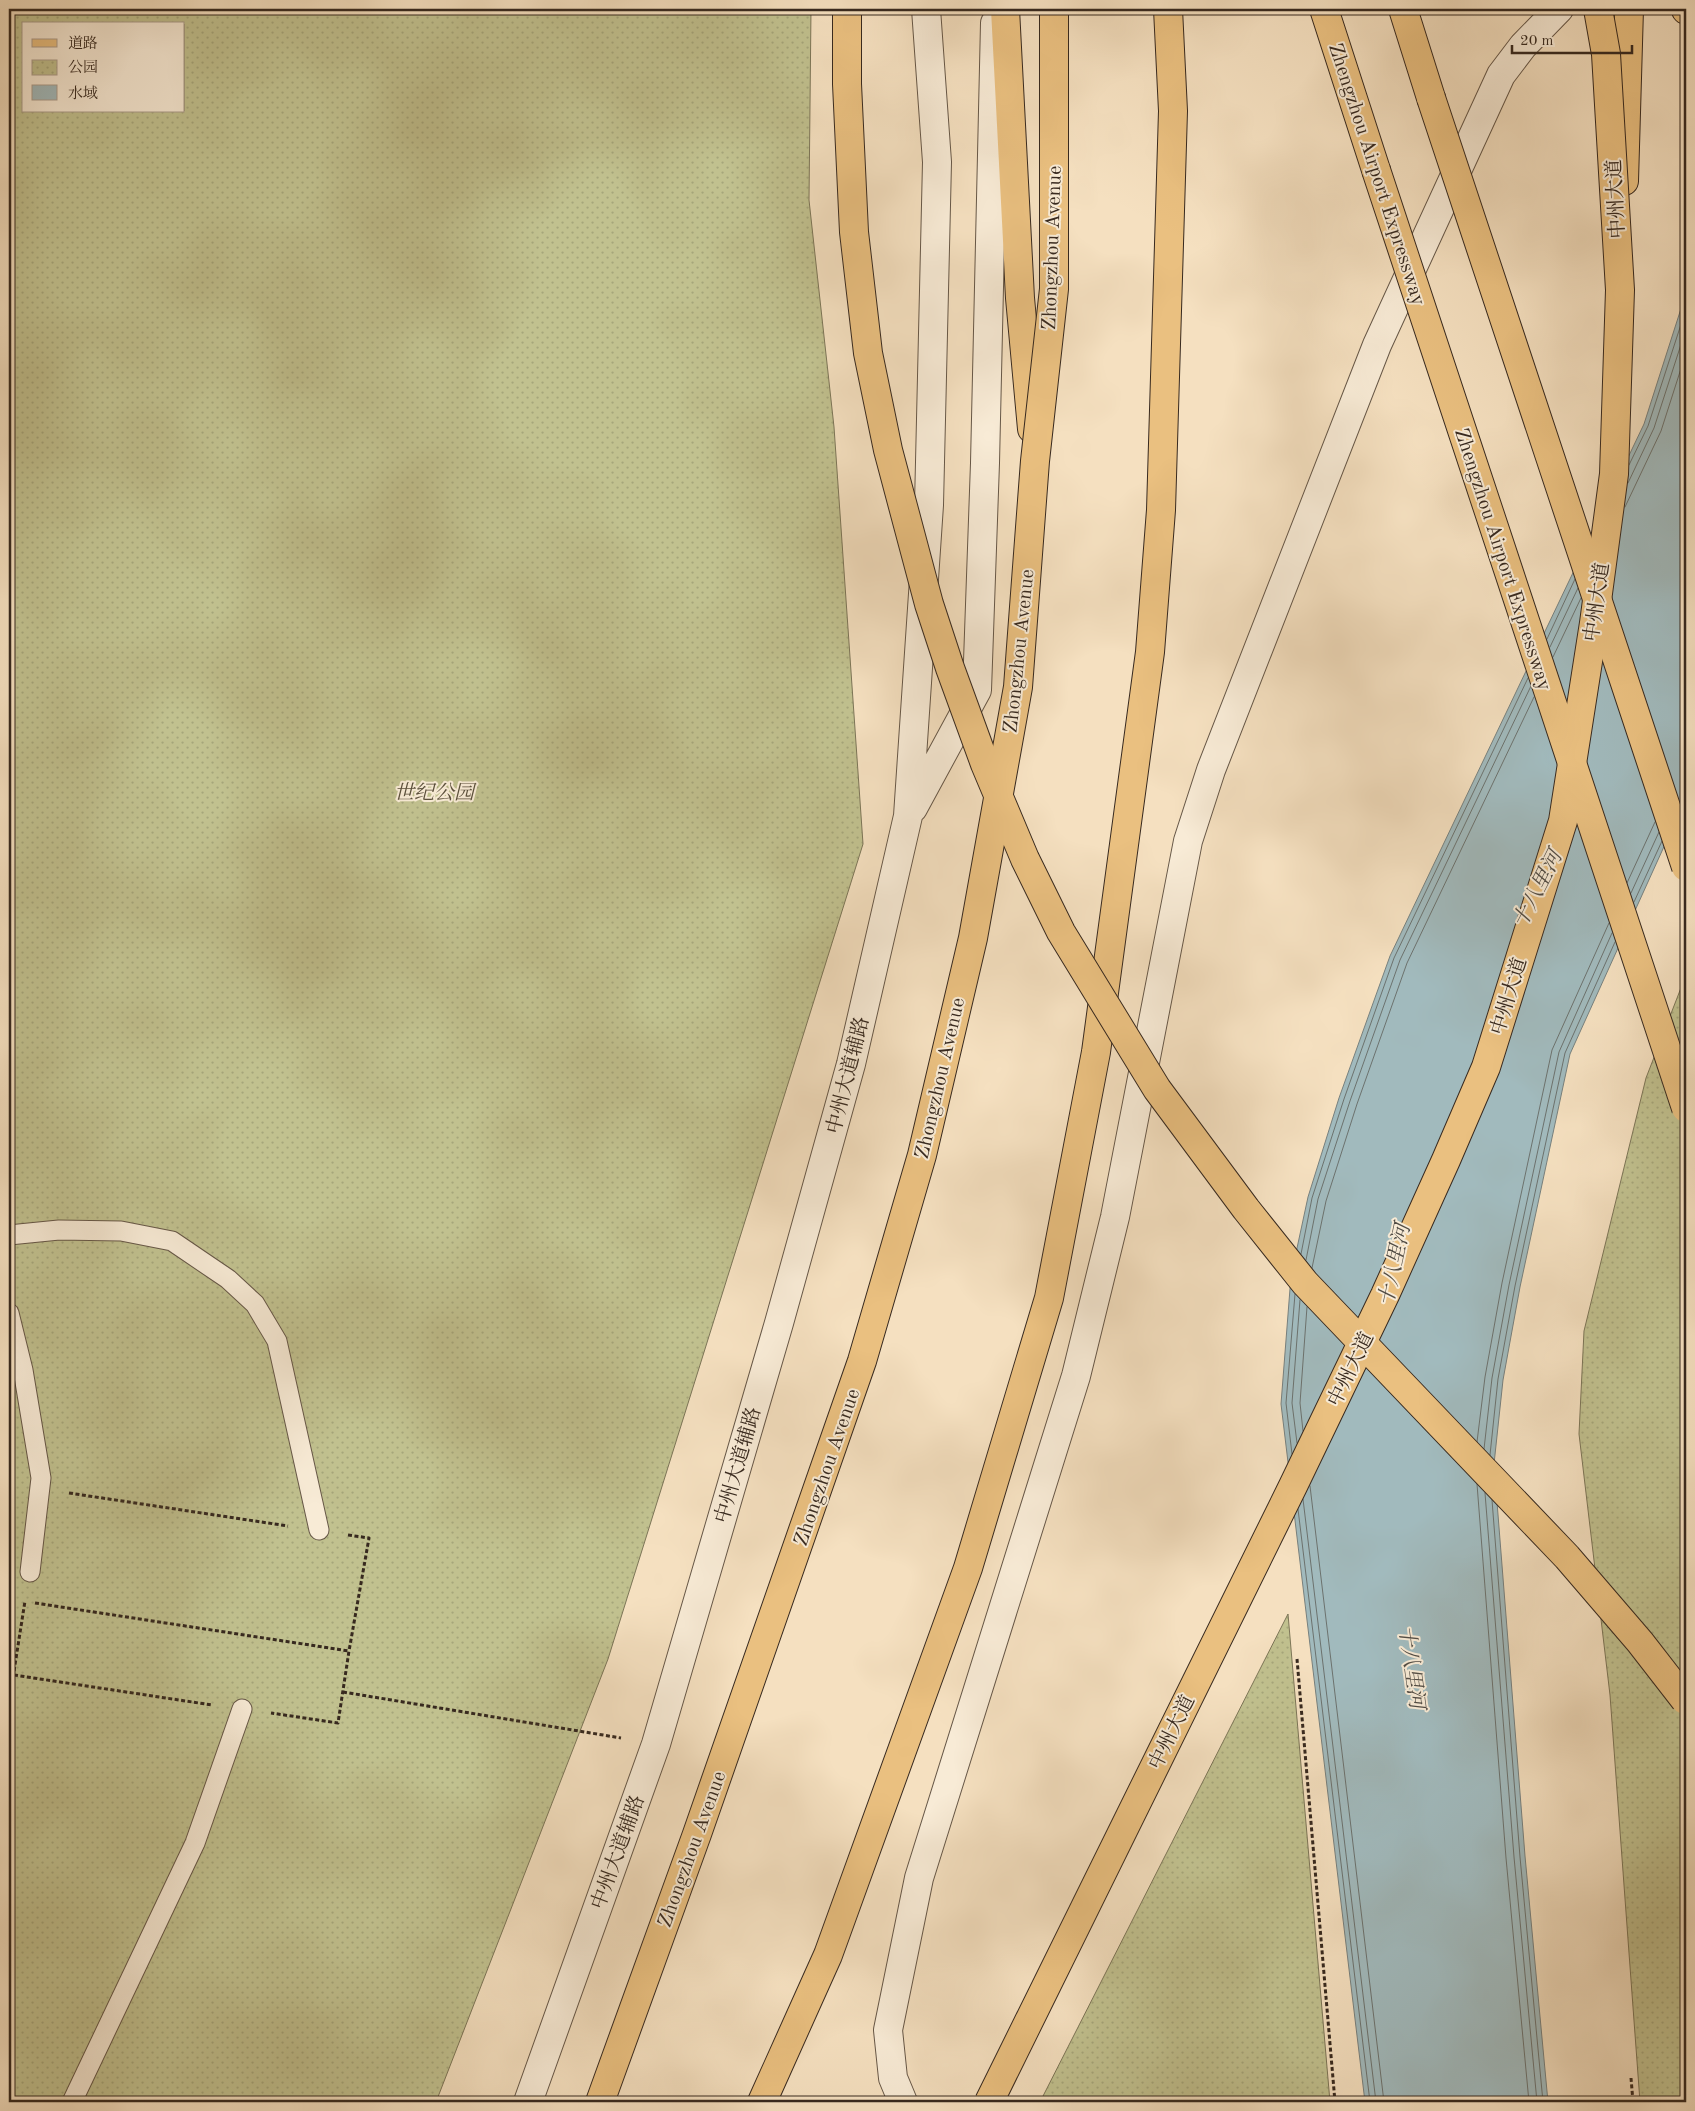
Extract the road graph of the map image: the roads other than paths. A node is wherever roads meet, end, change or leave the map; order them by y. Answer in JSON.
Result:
{"nodes":[{"id":1,"x":847,"y":9,"type":"edge"},
{"id":2,"x":926,"y":9,"type":"edge"},
{"id":3,"x":995,"y":9,"type":"edge"},
{"id":4,"x":1005,"y":9,"type":"edge"},
{"id":5,"x":1054,"y":9,"type":"edge"},
{"id":6,"x":1168,"y":9,"type":"edge"},
{"id":7,"x":1324,"y":9,"type":"edge"},
{"id":8,"x":1403,"y":9,"type":"edge"},
{"id":9,"x":1559,"y":9,"type":"edge"},
{"id":10,"x":1598,"y":9,"type":"edge"},
{"id":11,"x":1629,"y":9,"type":"edge"},
{"id":12,"x":1620,"y":290,"type":"junction"},
{"id":13,"x":1035,"y":461,"type":"junction"},
{"id":14,"x":908,"y":816,"type":"junction"},
{"id":15,"x":1686,"y":867,"type":"edge"},
{"id":16,"x":1686,"y":1108,"type":"edge"},
{"id":17,"x":9,"y":1235,"type":"edge"},
{"id":18,"x":9,"y":1312,"type":"edge"},
{"id":19,"x":318,"y":1530,"type":"road end"},
{"id":20,"x":30,"y":1572,"type":"road end"},
{"id":21,"x":1686,"y":1701,"type":"edge"},
{"id":22,"x":242,"y":1709,"type":"road end"},
{"id":23,"x":72,"y":2102,"type":"edge"},
{"id":24,"x":528,"y":2102,"type":"edge"},
{"id":25,"x":600,"y":2102,"type":"edge"},
{"id":26,"x":762,"y":2102,"type":"edge"},
{"id":27,"x":903,"y":2102,"type":"edge"},
{"id":28,"x":989,"y":2102,"type":"edge"}],
"edges":[{"from":1,"to":21,"type":"main road","bridge":true},
{"from":2,"to":14,"type":"street"},
{"from":3,"to":14,"type":"street"},
{"from":4,"to":13,"type":"main road","bridge":true},
{"from":5,"to":13,"type":"main road","name":"Zhongzhou Avenue","bridge":true},
{"from":6,"to":26,"type":"main road"},
{"from":7,"to":16,"type":"main road","name":"Zhengzhou Airport Expressway","bridge":true},
{"from":8,"to":15,"type":"main road","bridge":true},
{"from":9,"to":27,"type":"street"},
{"from":10,"to":12,"type":"main road","name":"中州大道","bridge":true},
{"from":11,"to":12,"type":"main road","bridge":true},
{"from":12,"to":28,"type":"main road","name":"中州大道","bridge":true},
{"from":13,"to":25,"type":"main road","name":"Zhongzhou Avenue","bridge":true},
{"from":14,"to":24,"type":"street","name":"中州大道辅路"},
{"from":17,"to":19,"type":"lane"},
{"from":18,"to":20,"type":"lane"},
{"from":22,"to":23,"type":"lane"}]}
